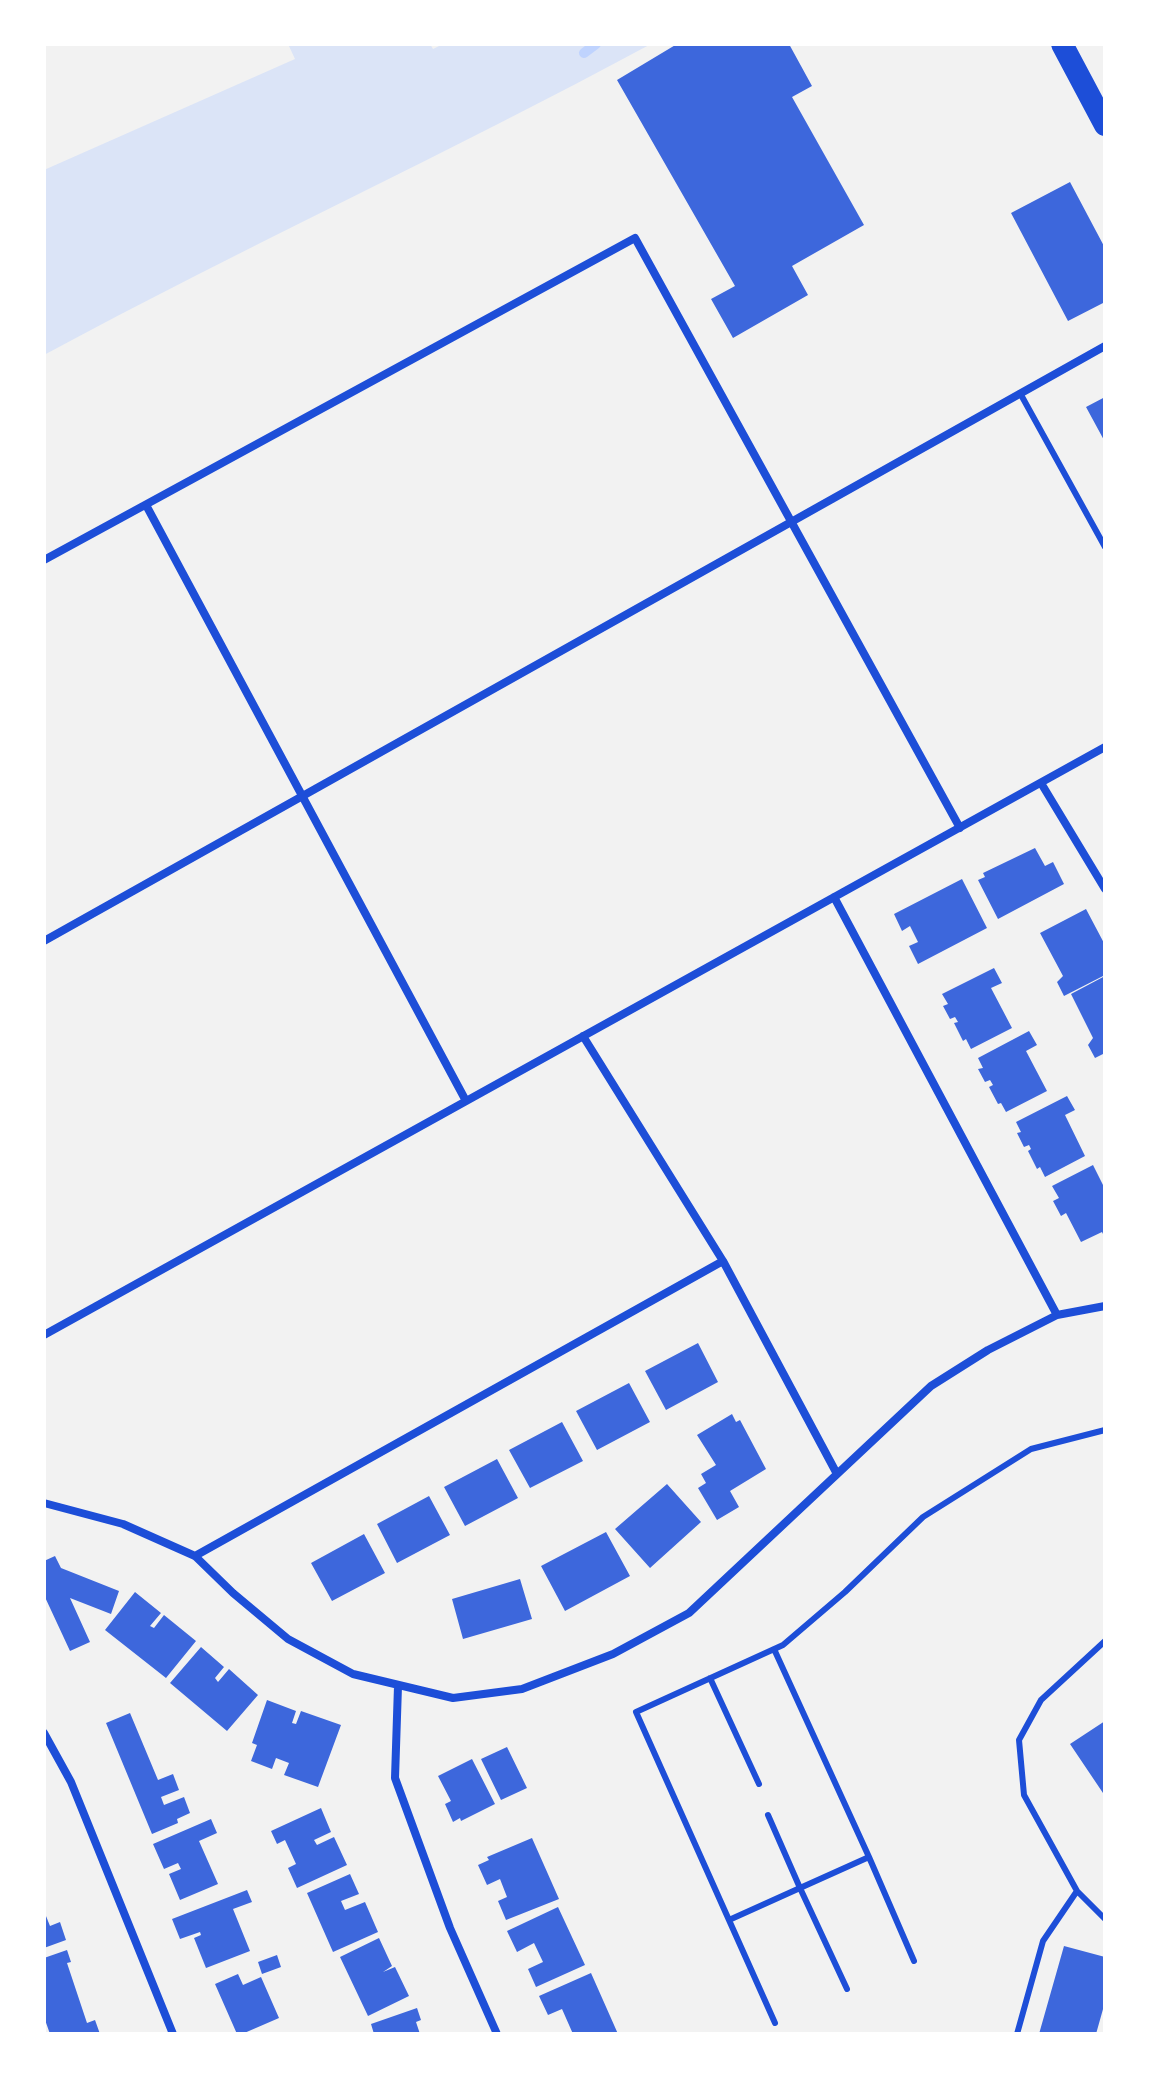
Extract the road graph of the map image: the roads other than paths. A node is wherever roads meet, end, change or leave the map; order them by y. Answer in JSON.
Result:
{"nodes":[{"id":1,"x":1062,"y":44,"type":"edge"},
{"id":2,"x":1105,"y":125,"type":"edge"},
{"id":3,"x":1105,"y":346,"type":"edge"},
{"id":4,"x":1020,"y":393,"type":"junction"},
{"id":5,"x":146,"y":505,"type":"junction"},
{"id":6,"x":791,"y":522,"type":"junction"},
{"id":7,"x":1105,"y":547,"type":"edge"},
{"id":8,"x":44,"y":560,"type":"edge"},
{"id":9,"x":1105,"y":747,"type":"edge"},
{"id":10,"x":1041,"y":783,"type":"junction"},
{"id":11,"x":302,"y":796,"type":"junction"},
{"id":12,"x":960,"y":828,"type":"junction"},
{"id":13,"x":1105,"y":889,"type":"edge"},
{"id":14,"x":834,"y":897,"type":"junction"},
{"id":15,"x":44,"y":941,"type":"edge"},
{"id":16,"x":583,"y":1036,"type":"junction"},
{"id":17,"x":466,"y":1101,"type":"junction"},
{"id":18,"x":723,"y":1261,"type":"junction"},
{"id":19,"x":1105,"y":1306,"type":"edge"},
{"id":20,"x":1057,"y":1315,"type":"junction"},
{"id":21,"x":44,"y":1335,"type":"edge"},
{"id":22,"x":1105,"y":1430,"type":"edge"},
{"id":23,"x":837,"y":1474,"type":"junction"},
{"id":24,"x":44,"y":1503,"type":"edge"},
{"id":25,"x":195,"y":1556,"type":"junction"},
{"id":26,"x":1105,"y":1641,"type":"edge"},
{"id":27,"x":774,"y":1649,"type":"junction"},
{"id":28,"x":710,"y":1678,"type":"junction"},
{"id":29,"x":398,"y":1686,"type":"junction"},
{"id":30,"x":44,"y":1733,"type":"edge"},
{"id":31,"x":759,"y":1784,"type":"dead end"},
{"id":32,"x":768,"y":1815,"type":"dead end"},
{"id":33,"x":869,"y":1857,"type":"junction"},
{"id":34,"x":800,"y":1888,"type":"junction"},
{"id":35,"x":1077,"y":1891,"type":"junction"},
{"id":36,"x":1105,"y":1919,"type":"edge"},
{"id":37,"x":729,"y":1920,"type":"junction"},
{"id":38,"x":914,"y":1961,"type":"dead end"},
{"id":39,"x":847,"y":1989,"type":"dead end"},
{"id":40,"x":775,"y":2023,"type":"dead end"},
{"id":41,"x":173,"y":2034,"type":"edge"},
{"id":42,"x":497,"y":2034,"type":"edge"},
{"id":43,"x":1017,"y":2034,"type":"edge"}],
"edges":[{"from":1,"to":2,"type":"highway"},
{"from":3,"to":4,"type":"street"},
{"from":4,"to":6,"type":"street"},
{"from":4,"to":7,"type":"lane"},
{"from":5,"to":6,"type":"street"},
{"from":5,"to":8,"type":"street"},
{"from":5,"to":11,"type":"street"},
{"from":6,"to":11,"type":"street"},
{"from":6,"to":12,"type":"street"},
{"from":9,"to":10,"type":"street"},
{"from":10,"to":12,"type":"street"},
{"from":10,"to":13,"type":"street"},
{"from":11,"to":15,"type":"street"},
{"from":11,"to":17,"type":"street"},
{"from":12,"to":14,"type":"street"},
{"from":14,"to":16,"type":"street"},
{"from":14,"to":20,"type":"street"},
{"from":16,"to":17,"type":"street"},
{"from":16,"to":18,"type":"street"},
{"from":17,"to":21,"type":"street"},
{"from":18,"to":23,"type":"street"},
{"from":18,"to":25,"type":"street"},
{"from":19,"to":20,"type":"street"},
{"from":20,"to":23,"type":"street"},
{"from":22,"to":27,"type":"lane"},
{"from":23,"to":29,"type":"street"},
{"from":24,"to":25,"type":"street"},
{"from":25,"to":29,"type":"street"},
{"from":26,"to":35,"type":"lane"},
{"from":27,"to":28,"type":"lane"},
{"from":27,"to":33,"type":"lane"},
{"from":28,"to":31,"type":"lane"},
{"from":28,"to":37,"type":"lane"},
{"from":29,"to":42,"type":"street"},
{"from":30,"to":41,"type":"street"},
{"from":32,"to":34,"type":"lane"},
{"from":33,"to":34,"type":"lane"},
{"from":33,"to":38,"type":"lane"},
{"from":34,"to":37,"type":"lane"},
{"from":34,"to":39,"type":"lane"},
{"from":35,"to":36,"type":"lane"},
{"from":35,"to":43,"type":"lane"},
{"from":37,"to":40,"type":"lane"}]}
